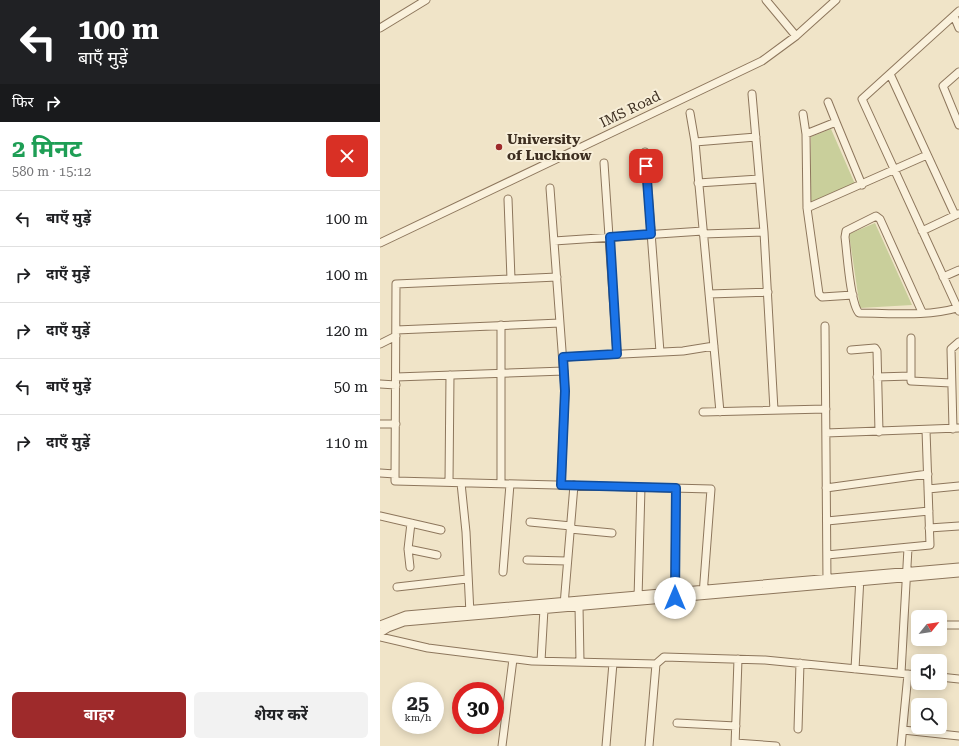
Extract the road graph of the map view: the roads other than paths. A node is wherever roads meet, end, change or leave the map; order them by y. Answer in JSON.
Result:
{"nodes":[{"id":1,"x":426,"y":0,"type":"edge"},
{"id":2,"x":766,"y":0,"type":"edge"},
{"id":3,"x":836,"y":0,"type":"edge"},
{"id":4,"x":956,"y":14,"type":"edge"},
{"id":5,"x":380,"y":28,"type":"edge"},
{"id":6,"x":959,"y":28,"type":"edge"},
{"id":7,"x":796,"y":36,"type":"junction"},
{"id":8,"x":959,"y":72,"type":"edge"},
{"id":9,"x":890,"y":74,"type":"junction"},
{"id":10,"x":752,"y":94,"type":"dead end"},
{"id":11,"x":828,"y":102,"type":"dead end"},
{"id":12,"x":690,"y":113,"type":"dead end"},
{"id":13,"x":803,"y":114,"type":"dead end"},
{"id":14,"x":836,"y":122,"type":"junction"},
{"id":15,"x":959,"y":125,"type":"edge"},
{"id":16,"x":806,"y":134,"type":"junction"},
{"id":17,"x":756,"y":136,"type":"junction"},
{"id":18,"x":695,"y":142,"type":"junction"},
{"id":19,"x":646,"y":152,"type":"dead end"},
{"id":20,"x":927,"y":155,"type":"junction"},
{"id":21,"x":604,"y":163,"type":"dead end"},
{"id":22,"x":894,"y":170,"type":"junction"},
{"id":23,"x":759,"y":179,"type":"junction"},
{"id":24,"x":698,"y":183,"type":"junction"},
{"id":25,"x":862,"y":185,"type":"junction"},
{"id":26,"x":550,"y":188,"type":"dead end"},
{"id":27,"x":508,"y":199,"type":"dead end"},
{"id":28,"x":807,"y":208,"type":"junction"},
{"id":29,"x":957,"y":215,"type":"edge"},
{"id":30,"x":922,"y":231,"type":"junction"},
{"id":31,"x":764,"y":232,"type":"junction"},
{"id":32,"x":703,"y":233,"type":"junction"},
{"id":33,"x":651,"y":234,"type":"junction"},
{"id":34,"x":610,"y":237,"type":"junction"},
{"id":35,"x":554,"y":241,"type":"junction"},
{"id":36,"x":380,"y":243,"type":"edge"},
{"id":37,"x":959,"y":270,"type":"edge"},
{"id":38,"x":557,"y":277,"type":"junction"},
{"id":39,"x":943,"y":277,"type":"junction"},
{"id":40,"x":511,"y":279,"type":"junction"},
{"id":41,"x":768,"y":292,"type":"junction"},
{"id":42,"x":709,"y":294,"type":"junction"},
{"id":43,"x":853,"y":295,"type":"junction"},
{"id":44,"x":958,"y":310,"type":"edge"},
{"id":45,"x":922,"y":312,"type":"junction"},
{"id":46,"x":560,"y":323,"type":"junction"},
{"id":47,"x":501,"y":326,"type":"junction"},
{"id":48,"x":825,"y":326,"type":"dead end"},
{"id":49,"x":396,"y":333,"type":"junction"},
{"id":50,"x":910,"y":338,"type":"dead end"},
{"id":51,"x":959,"y":342,"type":"edge"},
{"id":52,"x":380,"y":344,"type":"edge"},
{"id":53,"x":714,"y":346,"type":"junction"},
{"id":54,"x":850,"y":350,"type":"dead end"},
{"id":55,"x":660,"y":352,"type":"junction"},
{"id":56,"x":617,"y":354,"type":"junction"},
{"id":57,"x":563,"y":357,"type":"junction"},
{"id":58,"x":959,"y":364,"type":"edge"},
{"id":59,"x":950,"y":365,"type":"junction"},
{"id":60,"x":564,"y":371,"type":"junction"},
{"id":61,"x":502,"y":373,"type":"junction"},
{"id":62,"x":450,"y":375,"type":"junction"},
{"id":63,"x":911,"y":376,"type":"junction"},
{"id":64,"x":877,"y":378,"type":"junction"},
{"id":65,"x":396,"y":381,"type":"junction"},
{"id":66,"x":951,"y":382,"type":"junction"},
{"id":67,"x":380,"y":384,"type":"edge"},
{"id":68,"x":826,"y":409,"type":"junction"},
{"id":69,"x":774,"y":410,"type":"junction"},
{"id":70,"x":703,"y":412,"type":"dead end"},
{"id":71,"x":720,"y":412,"type":"junction"},
{"id":72,"x":380,"y":424,"type":"edge"},
{"id":73,"x":396,"y":424,"type":"junction"},
{"id":74,"x":956,"y":428,"type":"edge"},
{"id":75,"x":926,"y":430,"type":"junction"},
{"id":76,"x":879,"y":432,"type":"junction"},
{"id":77,"x":826,"y":433,"type":"junction"},
{"id":78,"x":380,"y":473,"type":"edge"},
{"id":79,"x":396,"y":474,"type":"junction"},
{"id":80,"x":928,"y":474,"type":"junction"},
{"id":81,"x":449,"y":482,"type":"junction"},
{"id":82,"x":461,"y":483,"type":"junction"},
{"id":83,"x":500,"y":483,"type":"junction"},
{"id":84,"x":510,"y":484,"type":"junction"},
{"id":85,"x":561,"y":485,"type":"junction"},
{"id":86,"x":574,"y":485,"type":"junction"},
{"id":87,"x":959,"y":486,"type":"edge"},
{"id":88,"x":641,"y":487,"type":"junction"},
{"id":89,"x":676,"y":488,"type":"junction"},
{"id":90,"x":826,"y":488,"type":"junction"},
{"id":91,"x":928,"y":489,"type":"junction"},
{"id":92,"x":929,"y":511,"type":"junction"},
{"id":93,"x":380,"y":516,"type":"edge"},
{"id":94,"x":827,"y":521,"type":"junction"},
{"id":95,"x":411,"y":522,"type":"junction"},
{"id":96,"x":530,"y":522,"type":"dead end"},
{"id":97,"x":959,"y":526,"type":"edge"},
{"id":98,"x":570,"y":528,"type":"junction"},
{"id":99,"x":929,"y":528,"type":"junction"},
{"id":100,"x":441,"y":530,"type":"dead end"},
{"id":101,"x":612,"y":533,"type":"dead end"},
{"id":102,"x":908,"y":548,"type":"junction"},
{"id":103,"x":408,"y":549,"type":"junction"},
{"id":104,"x":437,"y":555,"type":"dead end"},
{"id":105,"x":827,"y":555,"type":"junction"},
{"id":106,"x":527,"y":560,"type":"dead end"},
{"id":107,"x":568,"y":562,"type":"junction"},
{"id":108,"x":410,"y":567,"type":"dead end"},
{"id":109,"x":959,"y":567,"type":"edge"},
{"id":110,"x":503,"y":572,"type":"dead end"},
{"id":111,"x":959,"y":573,"type":"edge"},
{"id":112,"x":907,"y":574,"type":"junction"},
{"id":113,"x":860,"y":578,"type":"junction"},
{"id":114,"x":467,"y":579,"type":"junction"},
{"id":115,"x":827,"y":581,"type":"junction"},
{"id":116,"x":398,"y":587,"type":"dead end"},
{"id":117,"x":703,"y":592,"type":"junction"},
{"id":118,"x":675,"y":595,"type":"junction"},
{"id":119,"x":638,"y":598,"type":"junction"},
{"id":120,"x":564,"y":604,"type":"junction"},
{"id":121,"x":578,"y":606,"type":"junction"},
{"id":122,"x":544,"y":609,"type":"junction"},
{"id":123,"x":470,"y":613,"type":"junction"},
{"id":124,"x":380,"y":625,"type":"edge"},
{"id":125,"x":947,"y":625,"type":"edge"},
{"id":126,"x":959,"y":625,"type":"edge"},
{"id":127,"x":380,"y":633,"type":"edge"},
{"id":128,"x":380,"y":637,"type":"edge"},
{"id":129,"x":513,"y":658,"type":"junction"},
{"id":130,"x":738,"y":659,"type":"junction"},
{"id":131,"x":541,"y":661,"type":"junction"},
{"id":132,"x":580,"y":662,"type":"junction"},
{"id":133,"x":613,"y":663,"type":"junction"},
{"id":134,"x":800,"y":663,"type":"junction"},
{"id":135,"x":656,"y":664,"type":"junction"},
{"id":136,"x":855,"y":668,"type":"junction"},
{"id":137,"x":904,"y":673,"type":"junction"},
{"id":138,"x":911,"y":674,"type":"edge"},
{"id":139,"x":947,"y":677,"type":"edge"},
{"id":140,"x":959,"y":678,"type":"edge"},
{"id":141,"x":677,"y":723,"type":"dead end"},
{"id":142,"x":736,"y":726,"type":"junction"},
{"id":143,"x":798,"y":729,"type":"dead end"},
{"id":144,"x":903,"y":730,"type":"junction"},
{"id":145,"x":959,"y":736,"type":"edge"},
{"id":146,"x":735,"y":744,"type":"edge"},
{"id":147,"x":502,"y":746,"type":"edge"},
{"id":148,"x":606,"y":746,"type":"edge"},
{"id":149,"x":649,"y":746,"type":"edge"},
{"id":150,"x":776,"y":746,"type":"edge"},
{"id":151,"x":901,"y":746,"type":"edge"}],
"edges":[{"from":1,"to":5,"type":"street"},
{"from":2,"to":7,"type":"street"},
{"from":3,"to":7,"type":"street","name":"IMS Road"},
{"from":4,"to":6,"type":"street"},
{"from":4,"to":9,"type":"street"},
{"from":7,"to":36,"type":"street","name":"IMS Road"},
{"from":8,"to":15,"type":"street"},
{"from":9,"to":20,"type":"street"},
{"from":9,"to":22,"type":"street"},
{"from":10,"to":17,"type":"street"},
{"from":11,"to":14,"type":"street"},
{"from":12,"to":18,"type":"street"},
{"from":13,"to":16,"type":"street"},
{"from":14,"to":16,"type":"street"},
{"from":14,"to":25,"type":"street"},
{"from":16,"to":28,"type":"street"},
{"from":17,"to":18,"type":"street"},
{"from":17,"to":23,"type":"street"},
{"from":18,"to":24,"type":"street"},
{"from":19,"to":33,"type":"street"},
{"from":20,"to":22,"type":"street"},
{"from":20,"to":29,"type":"street"},
{"from":21,"to":34,"type":"street"},
{"from":22,"to":25,"type":"street"},
{"from":22,"to":30,"type":"street"},
{"from":23,"to":24,"type":"street"},
{"from":23,"to":31,"type":"street"},
{"from":24,"to":32,"type":"street"},
{"from":25,"to":28,"type":"street"},
{"from":26,"to":35,"type":"street"},
{"from":27,"to":40,"type":"street"},
{"from":28,"to":43,"type":"street"},
{"from":29,"to":30,"type":"street"},
{"from":30,"to":39,"type":"street"},
{"from":31,"to":32,"type":"street"},
{"from":31,"to":41,"type":"street"},
{"from":32,"to":33,"type":"street"},
{"from":32,"to":42,"type":"street"},
{"from":33,"to":34,"type":"street"},
{"from":33,"to":55,"type":"street"},
{"from":34,"to":35,"type":"street"},
{"from":34,"to":56,"type":"street"},
{"from":35,"to":38,"type":"street"},
{"from":37,"to":39,"type":"street"},
{"from":38,"to":40,"type":"street"},
{"from":38,"to":46,"type":"street"},
{"from":39,"to":44,"type":"street"},
{"from":40,"to":49,"type":"street"},
{"from":41,"to":42,"type":"street"},
{"from":41,"to":69,"type":"street"},
{"from":42,"to":53,"type":"street"},
{"from":43,"to":45,"type":"street"},
{"from":43,"to":45,"type":"street"},
{"from":44,"to":45,"type":"street"},
{"from":46,"to":47,"type":"street"},
{"from":46,"to":57,"type":"street"},
{"from":47,"to":49,"type":"street"},
{"from":47,"to":61,"type":"street"},
{"from":48,"to":68,"type":"street"},
{"from":49,"to":52,"type":"street"},
{"from":49,"to":65,"type":"street"},
{"from":50,"to":63,"type":"street"},
{"from":51,"to":59,"type":"street"},
{"from":53,"to":55,"type":"street"},
{"from":53,"to":71,"type":"street"},
{"from":54,"to":64,"type":"street"},
{"from":55,"to":56,"type":"street"},
{"from":56,"to":57,"type":"street"},
{"from":57,"to":60,"type":"street"},
{"from":58,"to":59,"type":"street"},
{"from":59,"to":66,"type":"street"},
{"from":60,"to":61,"type":"street"},
{"from":60,"to":85,"type":"street"},
{"from":61,"to":62,"type":"street"},
{"from":61,"to":83,"type":"street"},
{"from":62,"to":65,"type":"street"},
{"from":62,"to":81,"type":"street"},
{"from":63,"to":64,"type":"street"},
{"from":63,"to":66,"type":"street"},
{"from":64,"to":76,"type":"street"},
{"from":65,"to":67,"type":"street"},
{"from":65,"to":73,"type":"street"},
{"from":66,"to":74,"type":"street"},
{"from":68,"to":69,"type":"street"},
{"from":68,"to":77,"type":"street"},
{"from":69,"to":71,"type":"street"},
{"from":70,"to":71,"type":"street"},
{"from":72,"to":73,"type":"street"},
{"from":73,"to":79,"type":"street"},
{"from":74,"to":75,"type":"street"},
{"from":75,"to":76,"type":"street"},
{"from":75,"to":80,"type":"street"},
{"from":76,"to":77,"type":"street"},
{"from":77,"to":90,"type":"street"},
{"from":78,"to":79,"type":"street"},
{"from":79,"to":81,"type":"street"},
{"from":80,"to":90,"type":"street"},
{"from":80,"to":91,"type":"street"},
{"from":81,"to":82,"type":"street"},
{"from":82,"to":83,"type":"street"},
{"from":82,"to":114,"type":"street"},
{"from":83,"to":84,"type":"street"},
{"from":84,"to":85,"type":"street"},
{"from":84,"to":110,"type":"street"},
{"from":85,"to":86,"type":"street"},
{"from":86,"to":88,"type":"street"},
{"from":86,"to":98,"type":"street"},
{"from":87,"to":91,"type":"street"},
{"from":88,"to":89,"type":"street"},
{"from":88,"to":119,"type":"street"},
{"from":89,"to":117,"type":"street"},
{"from":89,"to":118,"type":"street"},
{"from":90,"to":94,"type":"street"},
{"from":91,"to":92,"type":"street"},
{"from":92,"to":94,"type":"street"},
{"from":92,"to":99,"type":"street"},
{"from":93,"to":95,"type":"street"},
{"from":94,"to":105,"type":"street"},
{"from":95,"to":100,"type":"street"},
{"from":95,"to":103,"type":"street"},
{"from":96,"to":98,"type":"street"},
{"from":97,"to":99,"type":"street"},
{"from":98,"to":101,"type":"street"},
{"from":98,"to":107,"type":"street"},
{"from":99,"to":102,"type":"street"},
{"from":102,"to":105,"type":"street"},
{"from":102,"to":112,"type":"street"},
{"from":103,"to":104,"type":"street"},
{"from":103,"to":108,"type":"street"},
{"from":105,"to":115,"type":"street"},
{"from":106,"to":107,"type":"street"},
{"from":107,"to":120,"type":"street"},
{"from":109,"to":112,"type":"street"},
{"from":111,"to":112,"type":"street"},
{"from":112,"to":113,"type":"street"},
{"from":112,"to":137,"type":"street"},
{"from":113,"to":115,"type":"street"},
{"from":113,"to":136,"type":"street"},
{"from":114,"to":116,"type":"street"},
{"from":114,"to":123,"type":"street"},
{"from":115,"to":117,"type":"street"},
{"from":117,"to":118,"type":"street"},
{"from":118,"to":119,"type":"street"},
{"from":119,"to":120,"type":"street"},
{"from":119,"to":121,"type":"street"},
{"from":120,"to":121,"type":"street"},
{"from":120,"to":122,"type":"street"},
{"from":120,"to":123,"type":"street"},
{"from":121,"to":132,"type":"street"},
{"from":122,"to":123,"type":"street"},
{"from":122,"to":131,"type":"street"},
{"from":123,"to":124,"type":"street"},
{"from":123,"to":127,"type":"street"},
{"from":125,"to":126,"type":"street"},
{"from":128,"to":129,"type":"street"},
{"from":129,"to":131,"type":"street"},
{"from":129,"to":147,"type":"street"},
{"from":130,"to":134,"type":"street"},
{"from":130,"to":135,"type":"street"},
{"from":130,"to":142,"type":"street"},
{"from":131,"to":132,"type":"street"},
{"from":132,"to":133,"type":"street"},
{"from":133,"to":135,"type":"street"},
{"from":133,"to":148,"type":"street"},
{"from":134,"to":136,"type":"street"},
{"from":134,"to":143,"type":"street"},
{"from":135,"to":149,"type":"street"},
{"from":136,"to":137,"type":"street"},
{"from":137,"to":138,"type":"street"},
{"from":137,"to":144,"type":"street"},
{"from":139,"to":140,"type":"street"},
{"from":141,"to":142,"type":"street"},
{"from":142,"to":146,"type":"street"},
{"from":144,"to":145,"type":"street"},
{"from":144,"to":151,"type":"street"},
{"from":146,"to":150,"type":"street"}]}
